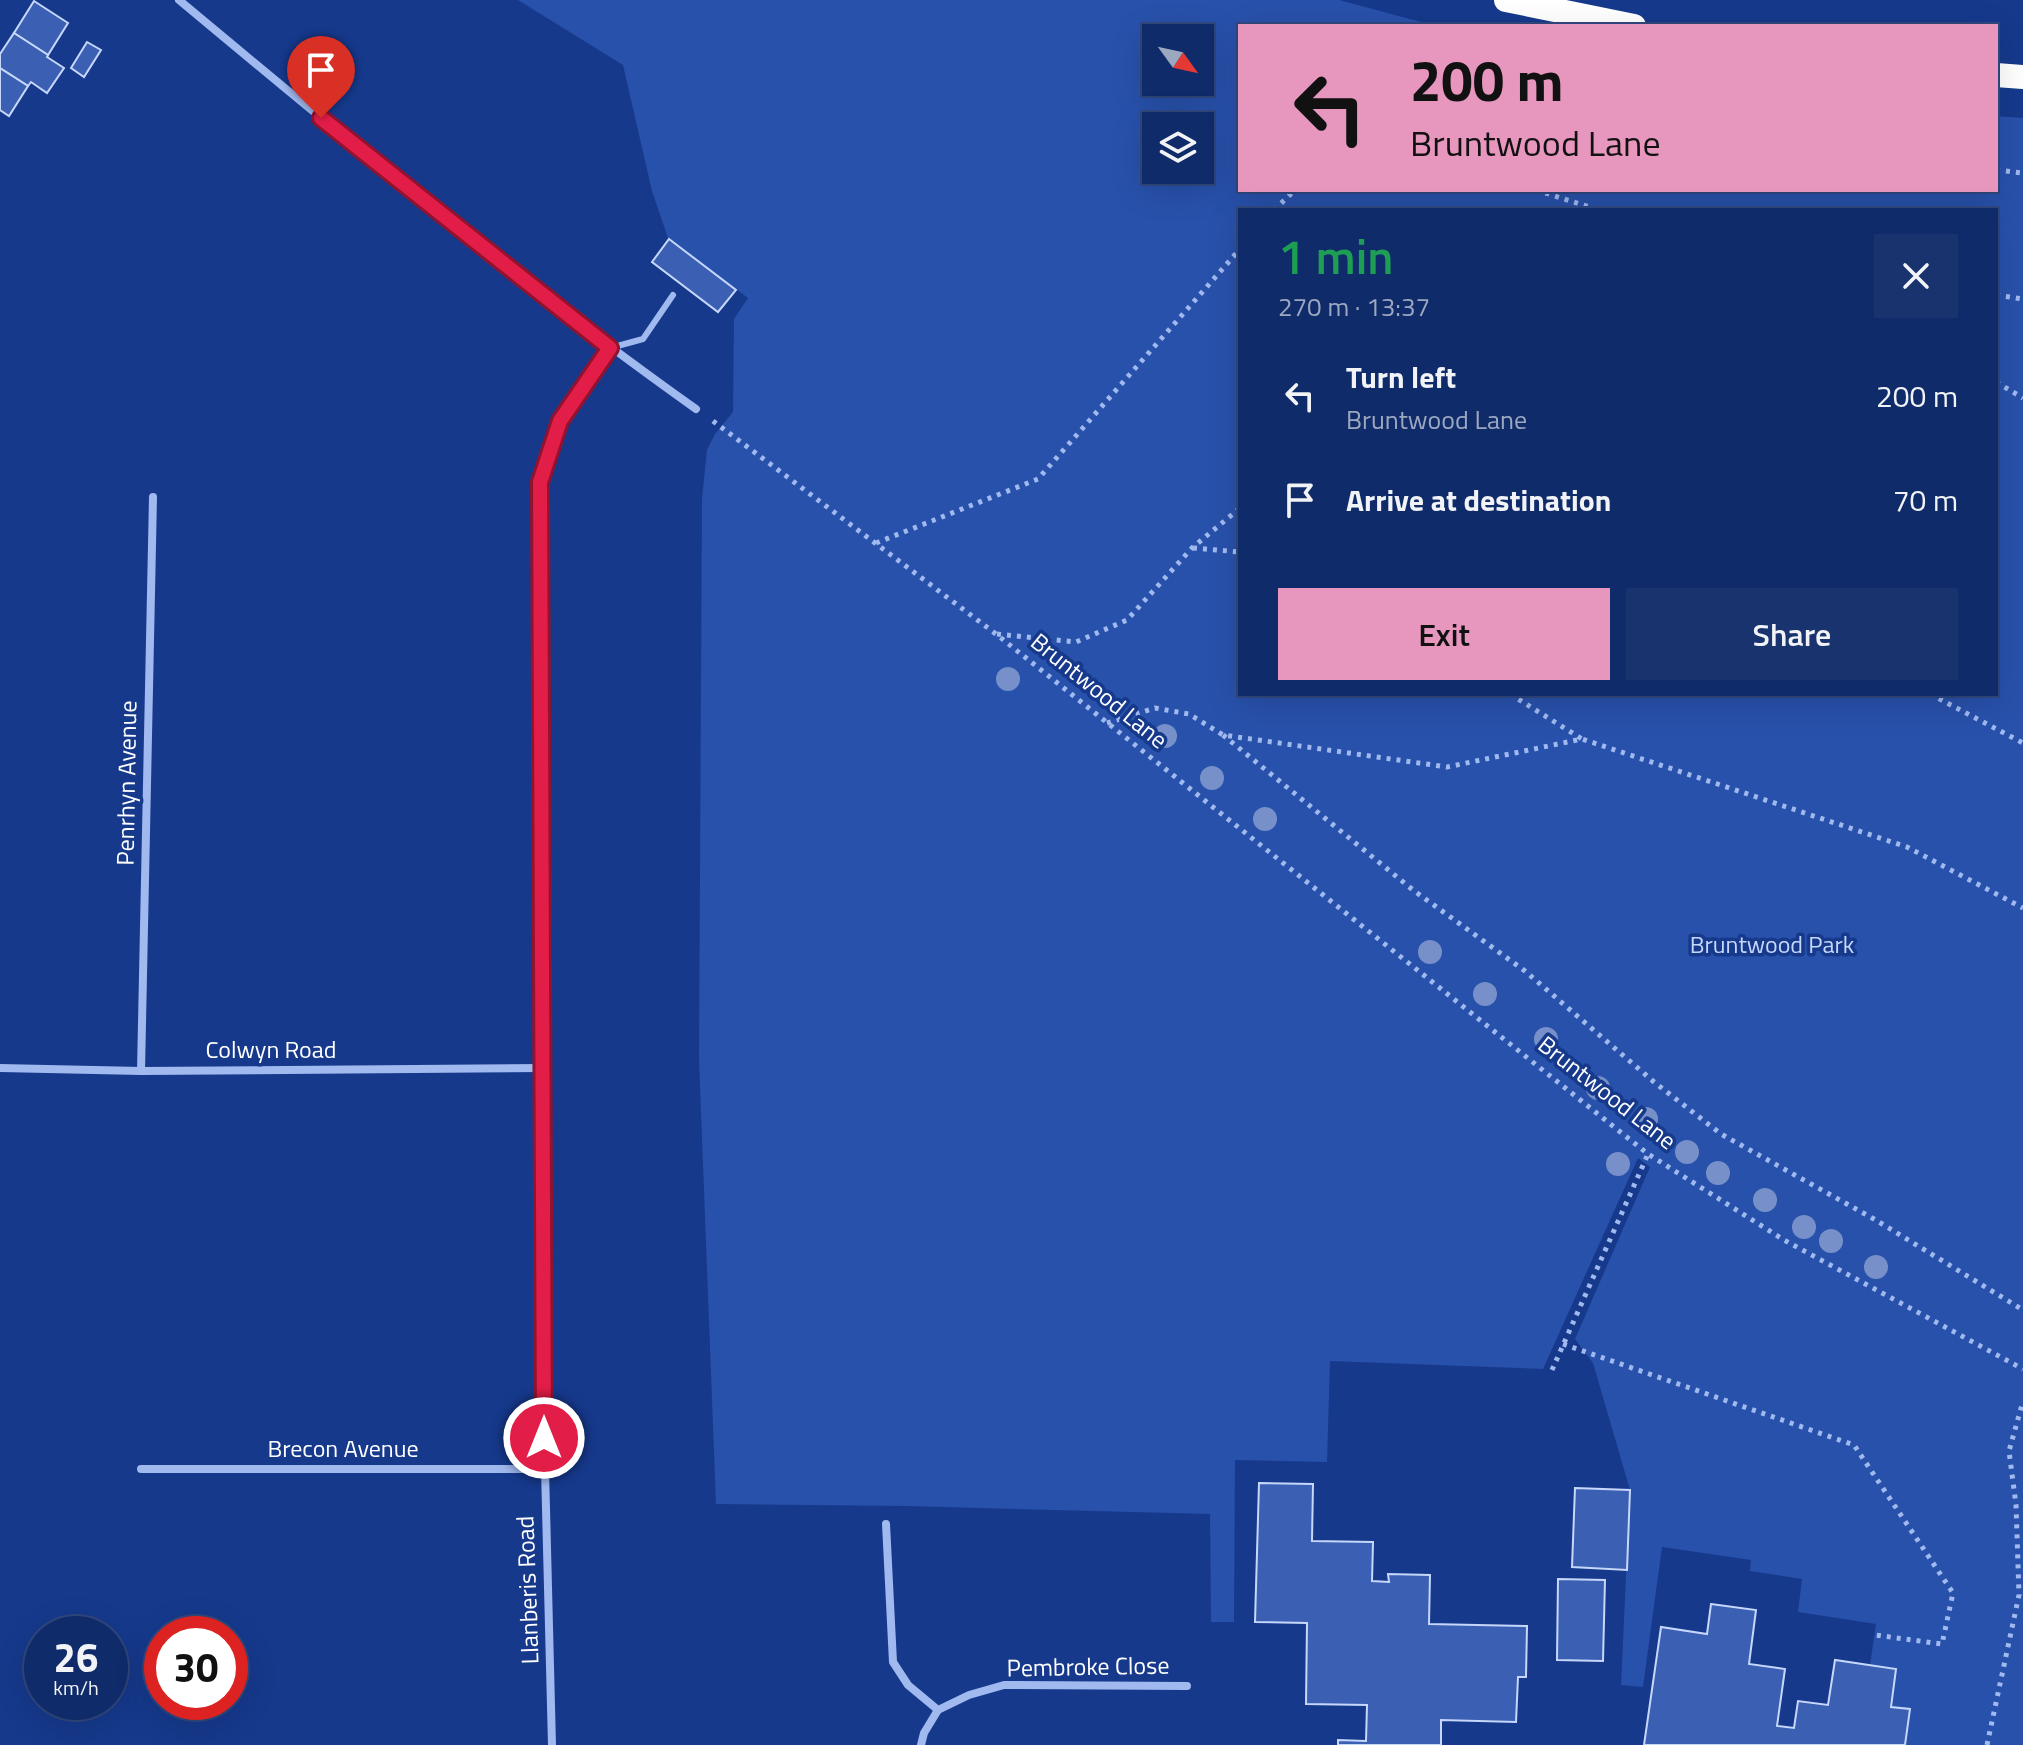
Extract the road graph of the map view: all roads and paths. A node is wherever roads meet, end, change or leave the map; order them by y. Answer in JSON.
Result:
{"nodes":[{"id":1,"x":179,"y":0,"type":"edge"},
{"id":2,"x":1506,"y":0,"type":"edge"},
{"id":3,"x":1624,"y":24,"type":"edge"},
{"id":4,"x":1998,"y":75,"type":"edge"},
{"id":5,"x":2023,"y":77,"type":"edge"},
{"id":6,"x":1998,"y":170,"type":"edge"},
{"id":7,"x":2023,"y":173,"type":"edge"},
{"id":8,"x":1293,"y":192,"type":"edge"},
{"id":9,"x":1542,"y":192,"type":"edge"},
{"id":10,"x":1276,"y":208,"type":"edge"},
{"id":11,"x":1593,"y":208,"type":"edge"},
{"id":12,"x":1238,"y":251,"type":"edge"},
{"id":13,"x":673,"y":295,"type":"dead end"},
{"id":14,"x":1998,"y":295,"type":"edge"},
{"id":15,"x":2023,"y":299,"type":"edge"},
{"id":16,"x":610,"y":348,"type":"junction"},
{"id":17,"x":1998,"y":383,"type":"edge"},
{"id":18,"x":2023,"y":398,"type":"edge"},
{"id":19,"x":696,"y":409,"type":"joint"},
{"id":20,"x":153,"y":497,"type":"dead end"},
{"id":21,"x":1238,"y":510,"type":"edge"},
{"id":22,"x":876,"y":543,"type":"junction"},
{"id":23,"x":1192,"y":548,"type":"junction"},
{"id":24,"x":1238,"y":552,"type":"edge"},
{"id":25,"x":996,"y":634,"type":"junction"},
{"id":26,"x":1513,"y":696,"type":"edge"},
{"id":27,"x":1934,"y":696,"type":"edge"},
{"id":28,"x":1107,"y":723,"type":"junction"},
{"id":29,"x":1223,"y":735,"type":"junction"},
{"id":30,"x":1582,"y":739,"type":"junction"},
{"id":31,"x":2023,"y":743,"type":"edge"},
{"id":32,"x":2023,"y":908,"type":"edge"},
{"id":33,"x":0,"y":1068,"type":"edge"},
{"id":34,"x":542,"y":1068,"type":"junction"},
{"id":35,"x":141,"y":1071,"type":"junction"},
{"id":36,"x":1648,"y":1154,"type":"junction"},
{"id":37,"x":2023,"y":1310,"type":"edge"},
{"id":38,"x":1563,"y":1344,"type":"junction"},
{"id":39,"x":2023,"y":1369,"type":"edge"},
{"id":40,"x":1552,"y":1370,"type":"dead end"},
{"id":41,"x":2023,"y":1401,"type":"edge"},
{"id":42,"x":141,"y":1469,"type":"dead end"},
{"id":43,"x":545,"y":1469,"type":"junction"},
{"id":44,"x":886,"y":1524,"type":"dead end"},
{"id":45,"x":1875,"y":1635,"type":"dead end"},
{"id":46,"x":1187,"y":1686,"type":"dead end"},
{"id":47,"x":938,"y":1710,"type":"junction"},
{"id":48,"x":552,"y":1745,"type":"edge"},
{"id":49,"x":921,"y":1745,"type":"edge"},
{"id":50,"x":1987,"y":1745,"type":"edge"}],
"edges":[{"from":1,"to":16,"type":"street"},
{"from":2,"to":3,"type":"highway"},
{"from":4,"to":5,"type":"highway"},
{"from":6,"to":7,"type":"path"},
{"from":8,"to":10,"type":"path"},
{"from":9,"to":11,"type":"path"},
{"from":12,"to":22,"type":"path"},
{"from":13,"to":16,"type":"lane"},
{"from":14,"to":15,"type":"path"},
{"from":16,"to":19,"type":"street"},
{"from":16,"to":34,"type":"street","name":"Llanberis Road"},
{"from":17,"to":18,"type":"path"},
{"from":19,"to":22,"type":"path","name":"Bruntwood Lane"},
{"from":20,"to":35,"type":"street","name":"Penrhyn Avenue"},
{"from":21,"to":23,"type":"path"},
{"from":22,"to":25,"type":"path","name":"Bruntwood Lane"},
{"from":23,"to":24,"type":"path"},
{"from":23,"to":25,"type":"path"},
{"from":25,"to":28,"type":"path","name":"Bruntwood Lane"},
{"from":26,"to":30,"type":"path"},
{"from":27,"to":31,"type":"path"},
{"from":28,"to":29,"type":"path"},
{"from":28,"to":36,"type":"path","name":"Bruntwood Lane"},
{"from":29,"to":30,"type":"path"},
{"from":29,"to":37,"type":"path"},
{"from":30,"to":32,"type":"path"},
{"from":33,"to":35,"type":"street","name":"Colwyn Road"},
{"from":34,"to":35,"type":"street","name":"Colwyn Road"},
{"from":34,"to":43,"type":"street","name":"Llanberis Road"},
{"from":36,"to":38,"type":"path"},
{"from":36,"to":39,"type":"path","name":"Bruntwood Lane"},
{"from":38,"to":40,"type":"path"},
{"from":38,"to":45,"type":"path"},
{"from":41,"to":50,"type":"path"},
{"from":42,"to":43,"type":"street","name":"Brecon Avenue"},
{"from":43,"to":48,"type":"street","name":"Llanberis Road"},
{"from":44,"to":47,"type":"street"},
{"from":46,"to":47,"type":"street","name":"Pembroke Close"},
{"from":47,"to":49,"type":"street"}]}
